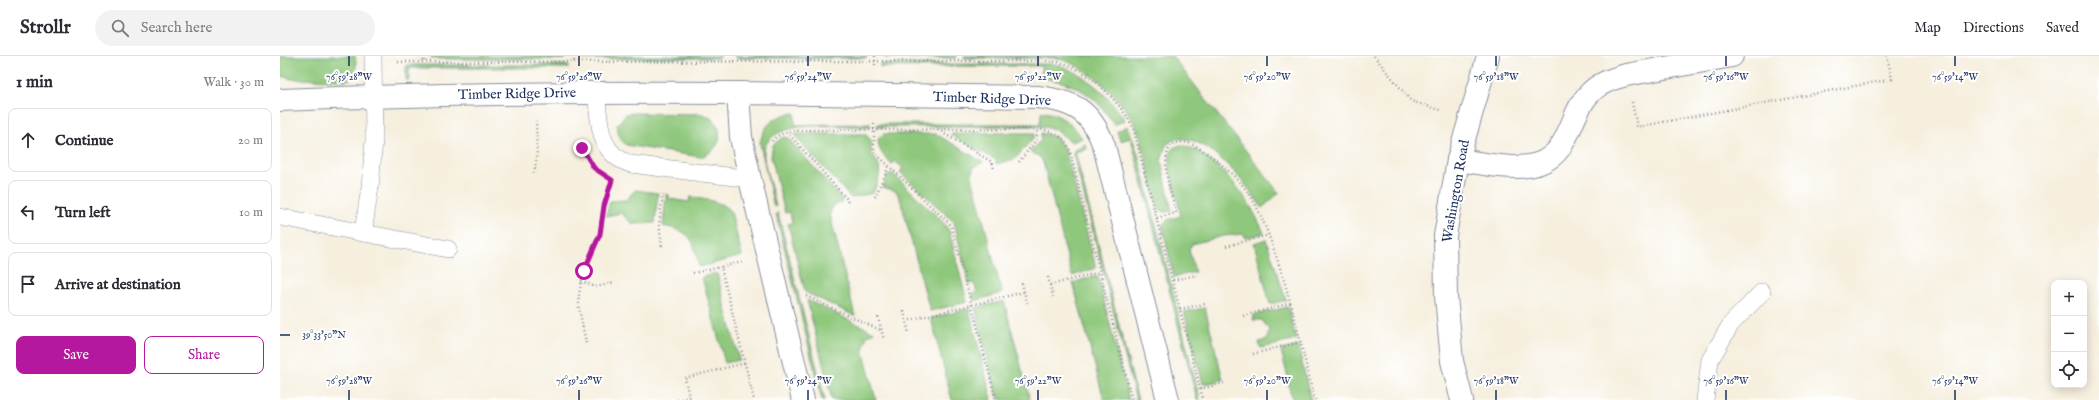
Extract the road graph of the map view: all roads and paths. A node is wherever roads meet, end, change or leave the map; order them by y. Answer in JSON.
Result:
{"nodes":[{"id":1,"x":373,"y":56,"type":"edge"},
{"id":2,"x":424,"y":56,"type":"edge"},
{"id":3,"x":574,"y":56,"type":"edge"},
{"id":4,"x":728,"y":56,"type":"edge"},
{"id":5,"x":875,"y":56,"type":"edge"},
{"id":6,"x":960,"y":56,"type":"edge"},
{"id":7,"x":1374,"y":56,"type":"edge"},
{"id":8,"x":1488,"y":56,"type":"edge"},
{"id":9,"x":1732,"y":56,"type":"edge"},
{"id":10,"x":1887,"y":56,"type":"edge"},
{"id":11,"x":961,"y":61,"type":"dead end"},
{"id":12,"x":424,"y":62,"type":"dead end"},
{"id":13,"x":728,"y":62,"type":"dead end"},
{"id":14,"x":876,"y":68,"type":"dead end"},
{"id":15,"x":574,"y":69,"type":"dead end"},
{"id":16,"x":596,"y":92,"type":"junction"},
{"id":17,"x":738,"y":93,"type":"junction"},
{"id":18,"x":373,"y":95,"type":"junction"},
{"id":19,"x":285,"y":96,"type":"edge"},
{"id":20,"x":1440,"y":110,"type":"dead end"},
{"id":21,"x":543,"y":118,"type":"dead end"},
{"id":22,"x":1635,"y":118,"type":"dead end"},
{"id":23,"x":531,"y":119,"type":"dead end"},
{"id":24,"x":536,"y":119,"type":"junction"},
{"id":25,"x":874,"y":124,"type":"dead end"},
{"id":26,"x":1037,"y":129,"type":"junction"},
{"id":27,"x":806,"y":130,"type":"dead end"},
{"id":28,"x":874,"y":130,"type":"junction"},
{"id":29,"x":937,"y":130,"type":"junction"},
{"id":30,"x":786,"y":132,"type":"dead end"},
{"id":31,"x":1458,"y":160,"type":"junction"},
{"id":32,"x":1019,"y":162,"type":"dead end"},
{"id":33,"x":889,"y":166,"type":"junction"},
{"id":34,"x":994,"y":169,"type":"dead end"},
{"id":35,"x":534,"y":173,"type":"dead end"},
{"id":36,"x":607,"y":177,"type":"dead end"},
{"id":37,"x":750,"y":179,"type":"junction"},
{"id":38,"x":612,"y":180,"type":"junction"},
{"id":39,"x":616,"y":181,"type":"dead end"},
{"id":40,"x":663,"y":189,"type":"dead end"},
{"id":41,"x":876,"y":197,"type":"dead end"},
{"id":42,"x":848,"y":204,"type":"dead end"},
{"id":43,"x":280,"y":217,"type":"edge"},
{"id":44,"x":1157,"y":218,"type":"dead end"},
{"id":45,"x":363,"y":233,"type":"junction"},
{"id":46,"x":1269,"y":235,"type":"junction"},
{"id":47,"x":662,"y":246,"type":"dead end"},
{"id":48,"x":1226,"y":246,"type":"dead end"},
{"id":49,"x":448,"y":250,"type":"dead end"},
{"id":50,"x":746,"y":261,"type":"dead end"},
{"id":51,"x":721,"y":267,"type":"junction"},
{"id":52,"x":1100,"y":272,"type":"junction"},
{"id":53,"x":693,"y":273,"type":"dead end"},
{"id":54,"x":1197,"y":275,"type":"dead end"},
{"id":55,"x":1048,"y":277,"type":"dead end"},
{"id":56,"x":1173,"y":280,"type":"dead end"},
{"id":57,"x":581,"y":281,"type":"junction"},
{"id":58,"x":613,"y":283,"type":"dead end"},
{"id":59,"x":1022,"y":283,"type":"dead end"},
{"id":60,"x":1050,"y":285,"type":"junction"},
{"id":61,"x":1024,"y":292,"type":"junction"},
{"id":62,"x":1762,"y":292,"type":"dead end"},
{"id":63,"x":802,"y":294,"type":"dead end"},
{"id":64,"x":1053,"y":297,"type":"dead end"},
{"id":65,"x":1027,"y":303,"type":"dead end"},
{"id":66,"x":1290,"y":303,"type":"junction"},
{"id":67,"x":1205,"y":304,"type":"dead end"},
{"id":68,"x":971,"y":305,"type":"junction"},
{"id":69,"x":1180,"y":309,"type":"dead end"},
{"id":70,"x":904,"y":311,"type":"dead end"},
{"id":71,"x":1243,"y":316,"type":"dead end"},
{"id":72,"x":878,"y":317,"type":"dead end"},
{"id":73,"x":906,"y":321,"type":"junction"},
{"id":74,"x":882,"y":331,"type":"junction"},
{"id":75,"x":909,"y":334,"type":"dead end"},
{"id":76,"x":884,"y":340,"type":"dead end"},
{"id":77,"x":1300,"y":342,"type":"junction"},
{"id":78,"x":586,"y":343,"type":"dead end"},
{"id":79,"x":1252,"y":354,"type":"dead end"},
{"id":80,"x":745,"y":363,"type":"junction"},
{"id":81,"x":1224,"y":383,"type":"dead end"},
{"id":82,"x":1200,"y":389,"type":"dead end"},
{"id":83,"x":677,"y":400,"type":"edge"},
{"id":84,"x":754,"y":400,"type":"edge"},
{"id":85,"x":803,"y":400,"type":"edge"},
{"id":86,"x":996,"y":400,"type":"edge"},
{"id":87,"x":1132,"y":400,"type":"edge"},
{"id":88,"x":1168,"y":400,"type":"edge"},
{"id":89,"x":1315,"y":400,"type":"edge"},
{"id":90,"x":1462,"y":400,"type":"edge"},
{"id":91,"x":1705,"y":400,"type":"edge"}],
"edges":[{"from":1,"to":18,"type":"lane"},
{"from":2,"to":12,"type":"path"},
{"from":3,"to":15,"type":"path"},
{"from":4,"to":13,"type":"path"},
{"from":5,"to":14,"type":"path"},
{"from":6,"to":11,"type":"path"},
{"from":7,"to":20,"type":"path"},
{"from":8,"to":31,"type":"street","name":"Washington Road"},
{"from":9,"to":31,"type":"street"},
{"from":10,"to":22,"type":"path"},
{"from":16,"to":17,"type":"street","name":"Timber Ridge Drive"},
{"from":16,"to":18,"type":"street","name":"Timber Ridge Drive"},
{"from":16,"to":37,"type":"lane"},
{"from":17,"to":37,"type":"street"},
{"from":17,"to":88,"type":"street","name":"Timber Ridge Drive"},
{"from":18,"to":19,"type":"street","name":"Timber Ridge Drive"},
{"from":18,"to":45,"type":"lane"},
{"from":21,"to":24,"type":"path"},
{"from":23,"to":24,"type":"path"},
{"from":24,"to":35,"type":"path"},
{"from":25,"to":28,"type":"path"},
{"from":26,"to":29,"type":"path"},
{"from":26,"to":32,"type":"path"},
{"from":26,"to":52,"type":"path"},
{"from":27,"to":28,"type":"path"},
{"from":28,"to":29,"type":"path"},
{"from":28,"to":33,"type":"path"},
{"from":29,"to":34,"type":"path"},
{"from":30,"to":42,"type":"path"},
{"from":31,"to":90,"type":"street","name":"Washington Road"},
{"from":33,"to":41,"type":"path"},
{"from":33,"to":68,"type":"path"},
{"from":36,"to":38,"type":"path"},
{"from":37,"to":85,"type":"street"},
{"from":38,"to":39,"type":"path"},
{"from":38,"to":57,"type":"path"},
{"from":40,"to":47,"type":"path"},
{"from":43,"to":45,"type":"lane"},
{"from":44,"to":46,"type":"path"},
{"from":45,"to":49,"type":"lane"},
{"from":46,"to":48,"type":"path"},
{"from":46,"to":66,"type":"path"},
{"from":50,"to":51,"type":"path"},
{"from":51,"to":53,"type":"path"},
{"from":51,"to":80,"type":"path"},
{"from":52,"to":60,"type":"path"},
{"from":52,"to":87,"type":"path"},
{"from":54,"to":56,"type":"path"},
{"from":55,"to":60,"type":"path"},
{"from":57,"to":58,"type":"path"},
{"from":57,"to":78,"type":"path"},
{"from":59,"to":61,"type":"path"},
{"from":60,"to":64,"type":"path"},
{"from":61,"to":65,"type":"path"},
{"from":61,"to":68,"type":"path"},
{"from":62,"to":91,"type":"lane"},
{"from":63,"to":74,"type":"path"},
{"from":66,"to":71,"type":"path"},
{"from":66,"to":77,"type":"path"},
{"from":67,"to":69,"type":"path"},
{"from":68,"to":73,"type":"path"},
{"from":68,"to":86,"type":"path"},
{"from":70,"to":73,"type":"path"},
{"from":72,"to":74,"type":"path"},
{"from":73,"to":75,"type":"path"},
{"from":74,"to":76,"type":"path"},
{"from":77,"to":79,"type":"path"},
{"from":77,"to":89,"type":"path"},
{"from":80,"to":83,"type":"path"},
{"from":80,"to":84,"type":"path"},
{"from":81,"to":82,"type":"path"}]}
